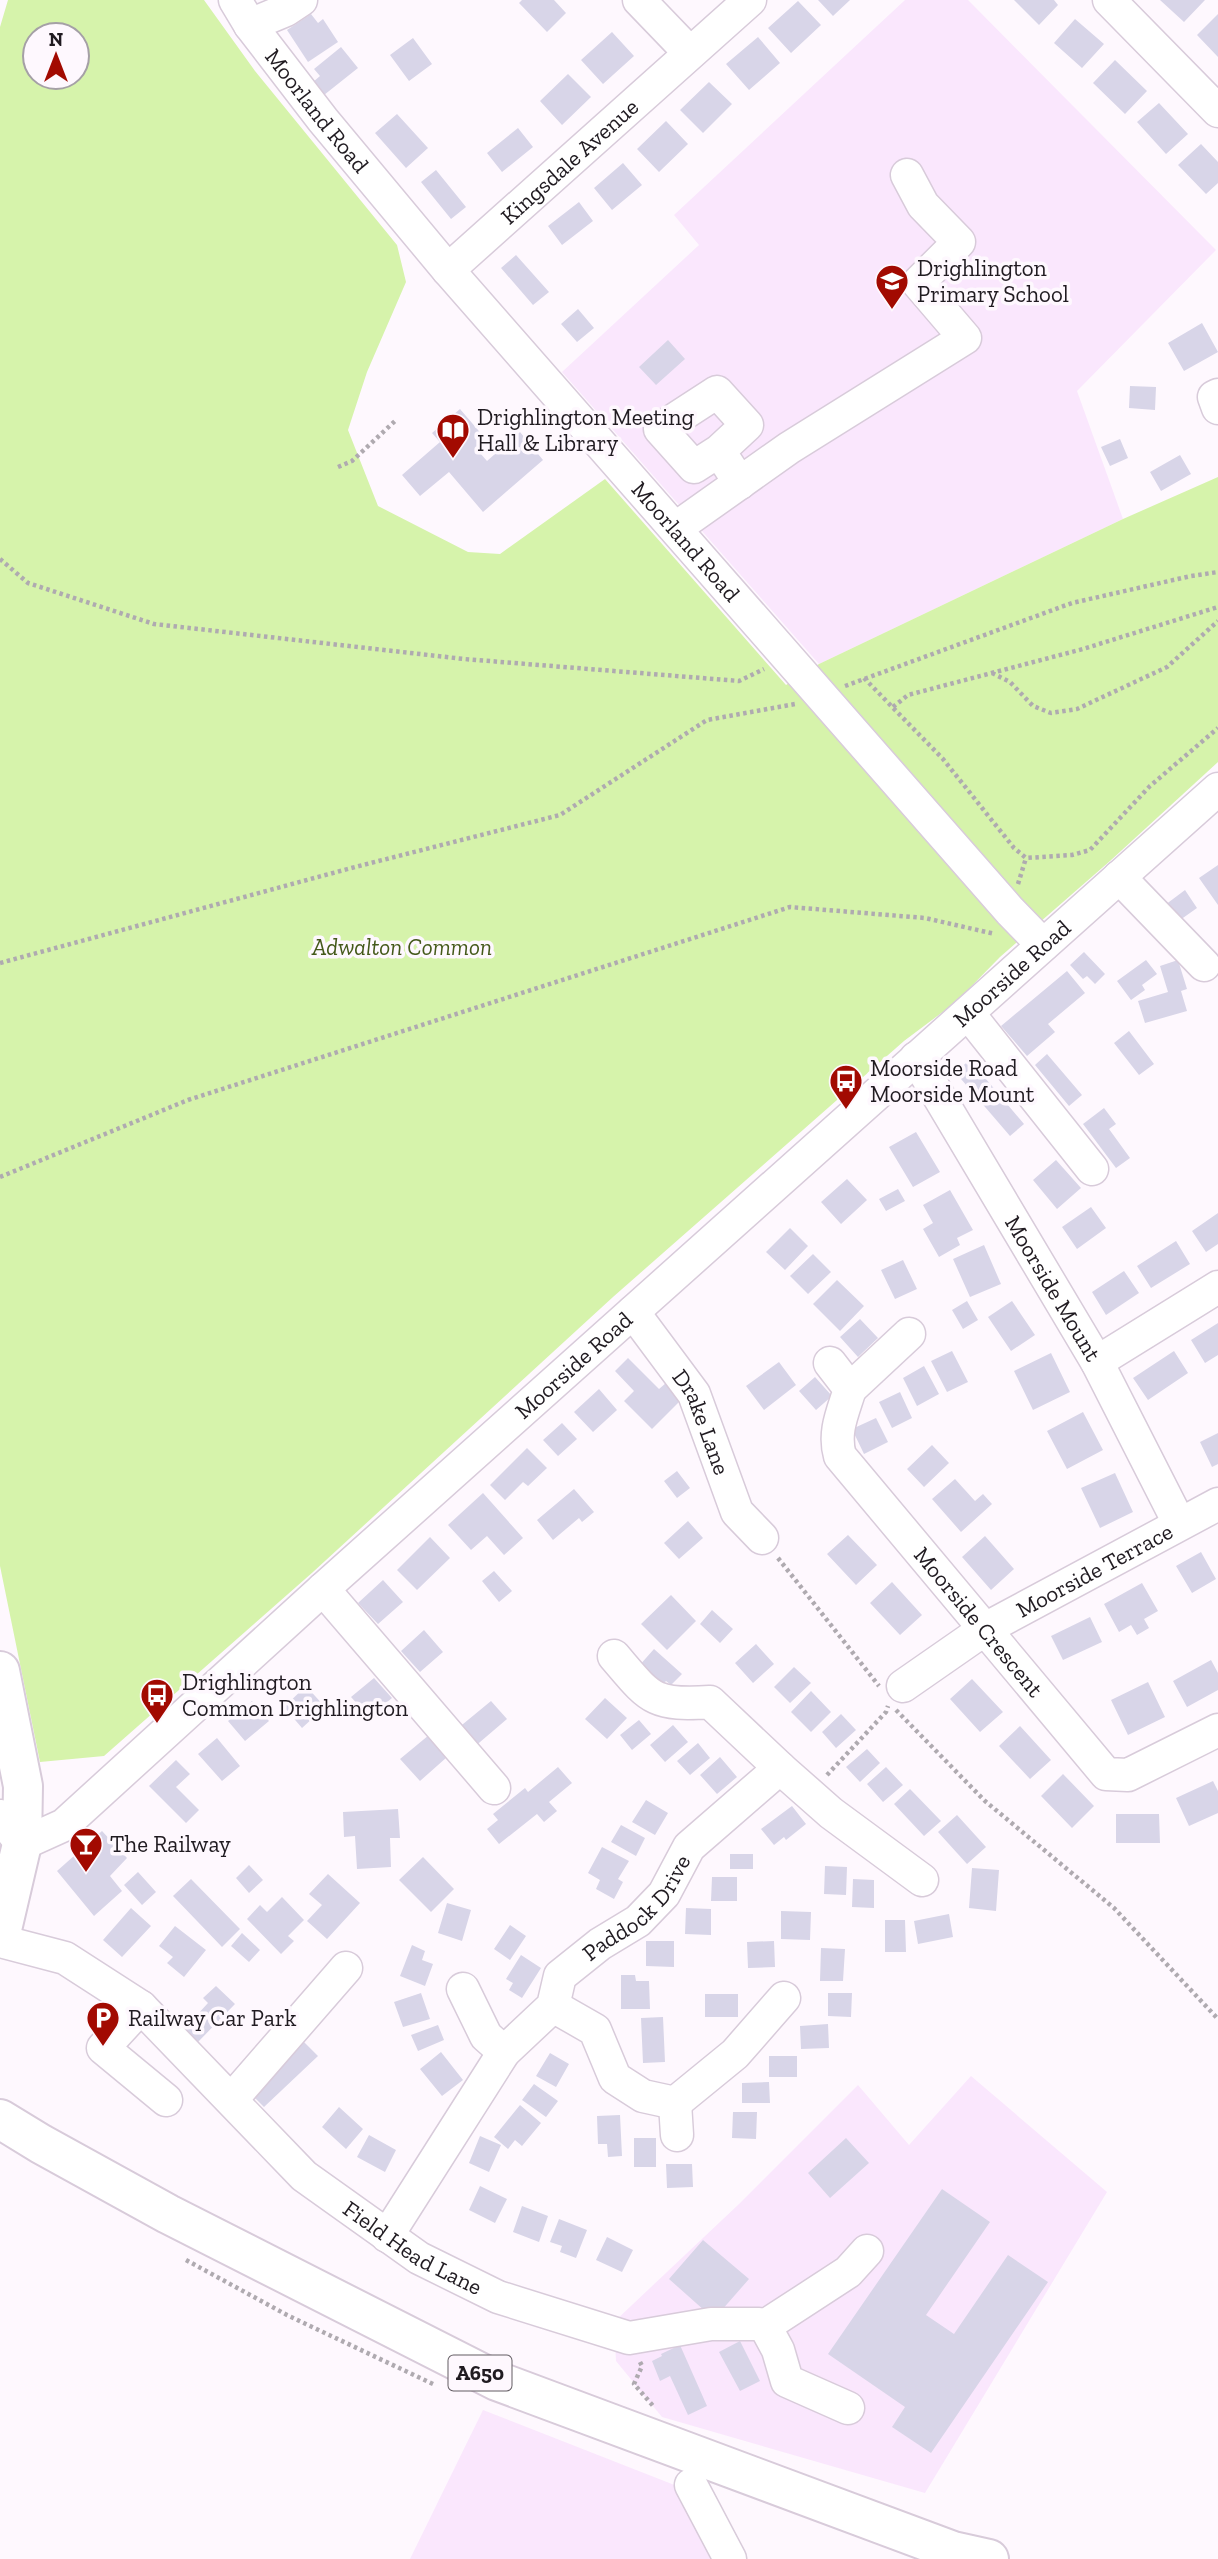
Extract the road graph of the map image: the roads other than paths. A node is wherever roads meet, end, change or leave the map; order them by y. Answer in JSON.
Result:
{"nodes":[{"id":1,"x":301,"y":0,"type":"edge"},
{"id":2,"x":639,"y":0,"type":"edge"},
{"id":3,"x":750,"y":0,"type":"edge"},
{"id":4,"x":1109,"y":0,"type":"edge"},
{"id":5,"x":243,"y":12,"type":"edge"},
{"id":6,"x":690,"y":53,"type":"junction"},
{"id":7,"x":1218,"y":111,"type":"edge"},
{"id":8,"x":907,"y":175,"type":"dead end"},
{"id":9,"x":448,"y":270,"type":"junction"},
{"id":10,"x":1218,"y":395,"type":"edge"},
{"id":11,"x":1218,"y":408,"type":"edge"},
{"id":12,"x":719,"y":451,"type":"dead end"},
{"id":13,"x":740,"y":483,"type":"junction"},
{"id":14,"x":676,"y":528,"type":"junction"},
{"id":15,"x":1218,"y":789,"type":"edge"},
{"id":16,"x":1119,"y":877,"type":"junction"},
{"id":17,"x":1043,"y":945,"type":"junction"},
{"id":18,"x":1204,"y":964,"type":"dead end"},
{"id":19,"x":968,"y":1013,"type":"junction"},
{"id":20,"x":916,"y":1058,"type":"junction"},
{"id":21,"x":1092,"y":1169,"type":"dead end"},
{"id":22,"x":1218,"y":1287,"type":"edge"},
{"id":23,"x":633,"y":1312,"type":"junction"},
{"id":24,"x":909,"y":1334,"type":"dead end"},
{"id":25,"x":1097,"y":1362,"type":"junction"},
{"id":26,"x":830,"y":1363,"type":"dead end"},
{"id":27,"x":850,"y":1389,"type":"junction"},
{"id":28,"x":1218,"y":1504,"type":"edge"},
{"id":29,"x":1179,"y":1524,"type":"junction"},
{"id":30,"x":762,"y":1538,"type":"road end"},
{"id":31,"x":323,"y":1589,"type":"junction"},
{"id":32,"x":985,"y":1629,"type":"junction"},
{"id":33,"x":614,"y":1656,"type":"dead end"},
{"id":34,"x":0,"y":1671,"type":"edge"},
{"id":35,"x":897,"y":1693,"type":"road end"},
{"id":36,"x":1218,"y":1730,"type":"edge"},
{"id":37,"x":780,"y":1768,"type":"junction"},
{"id":38,"x":494,"y":1788,"type":"dead end"},
{"id":39,"x":11,"y":1830,"type":"edge"},
{"id":40,"x":922,"y":1880,"type":"dead end"},
{"id":41,"x":0,"y":1940,"type":"edge"},
{"id":42,"x":346,"y":1968,"type":"dead end"},
{"id":43,"x":463,"y":1989,"type":"dead end"},
{"id":44,"x":784,"y":1998,"type":"dead end"},
{"id":45,"x":553,"y":2006,"type":"junction"},
{"id":46,"x":141,"y":2007,"type":"junction"},
{"id":47,"x":504,"y":2052,"type":"junction"},
{"id":48,"x":232,"y":2099,"type":"junction"},
{"id":49,"x":166,"y":2100,"type":"dead end"},
{"id":50,"x":675,"y":2103,"type":"junction"},
{"id":51,"x":0,"y":2119,"type":"edge"},
{"id":52,"x":677,"y":2135,"type":"dead end"},
{"id":53,"x":387,"y":2236,"type":"junction"},
{"id":54,"x":867,"y":2251,"type":"dead end"},
{"id":55,"x":765,"y":2326,"type":"junction"},
{"id":56,"x":848,"y":2408,"type":"dead end"},
{"id":57,"x":691,"y":2485,"type":"dead end"},
{"id":58,"x":963,"y":2556,"type":"edge"},
{"id":59,"x":730,"y":2559,"type":"edge"}],
"edges":[{"from":1,"to":5,"type":"street"},
{"from":2,"to":6,"type":"street"},
{"from":3,"to":6,"type":"street","name":"Kingsdale Avenue"},
{"from":4,"to":7,"type":"street"},
{"from":5,"to":9,"type":"street","name":"Moorland Road"},
{"from":6,"to":9,"type":"street","name":"Kingsdale Avenue"},
{"from":8,"to":13,"type":"street"},
{"from":9,"to":14,"type":"street","name":"Moorland Road"},
{"from":10,"to":11,"type":"street"},
{"from":12,"to":13,"type":"street"},
{"from":13,"to":14,"type":"street"},
{"from":14,"to":17,"type":"street","name":"Moorland Road"},
{"from":15,"to":16,"type":"street","name":"Moorside Road"},
{"from":16,"to":17,"type":"street","name":"Moorside Road"},
{"from":16,"to":18,"type":"street"},
{"from":17,"to":19,"type":"street","name":"Moorside Road"},
{"from":19,"to":20,"type":"street","name":"Moorside Road"},
{"from":19,"to":21,"type":"street"},
{"from":20,"to":23,"type":"street","name":"Moorside Road"},
{"from":20,"to":25,"type":"street","name":"Moorside Mount"},
{"from":22,"to":25,"type":"street"},
{"from":23,"to":30,"type":"street","name":"Drake Lane"},
{"from":23,"to":31,"type":"street","name":"Moorside Road"},
{"from":24,"to":27,"type":"street"},
{"from":25,"to":29,"type":"street","name":"Moorside Mount"},
{"from":26,"to":27,"type":"street"},
{"from":27,"to":32,"type":"street","name":"Moorside Crescent"},
{"from":28,"to":29,"type":"street","name":"Moorside Terrace"},
{"from":29,"to":32,"type":"street","name":"Moorside Terrace"},
{"from":31,"to":38,"type":"street"},
{"from":31,"to":39,"type":"street","name":"Moorside Road"},
{"from":32,"to":35,"type":"street","name":"Moorside Terrace"},
{"from":32,"to":36,"type":"street","name":"Moorside Crescent"},
{"from":33,"to":37,"type":"street"},
{"from":34,"to":39,"type":"main road"},
{"from":37,"to":40,"type":"street"},
{"from":37,"to":45,"type":"street","name":"Paddock Drive"},
{"from":39,"to":41,"type":"main road"},
{"from":41,"to":46,"type":"street","name":"Field Head Lane"},
{"from":42,"to":48,"type":"street"},
{"from":43,"to":47,"type":"street"},
{"from":44,"to":50,"type":"street"},
{"from":45,"to":47,"type":"street","name":"Paddock Drive"},
{"from":45,"to":50,"type":"street"},
{"from":46,"to":48,"type":"street","name":"Field Head Lane"},
{"from":46,"to":49,"type":"street"},
{"from":47,"to":53,"type":"street","name":"Paddock Drive"},
{"from":48,"to":53,"type":"street","name":"Field Head Lane"},
{"from":50,"to":52,"type":"street"},
{"from":51,"to":58,"type":"main road","number":"A650"},
{"from":53,"to":55,"type":"street","name":"Field Head Lane"},
{"from":54,"to":55,"type":"street"},
{"from":55,"to":56,"type":"street"},
{"from":57,"to":59,"type":"street"}]}
